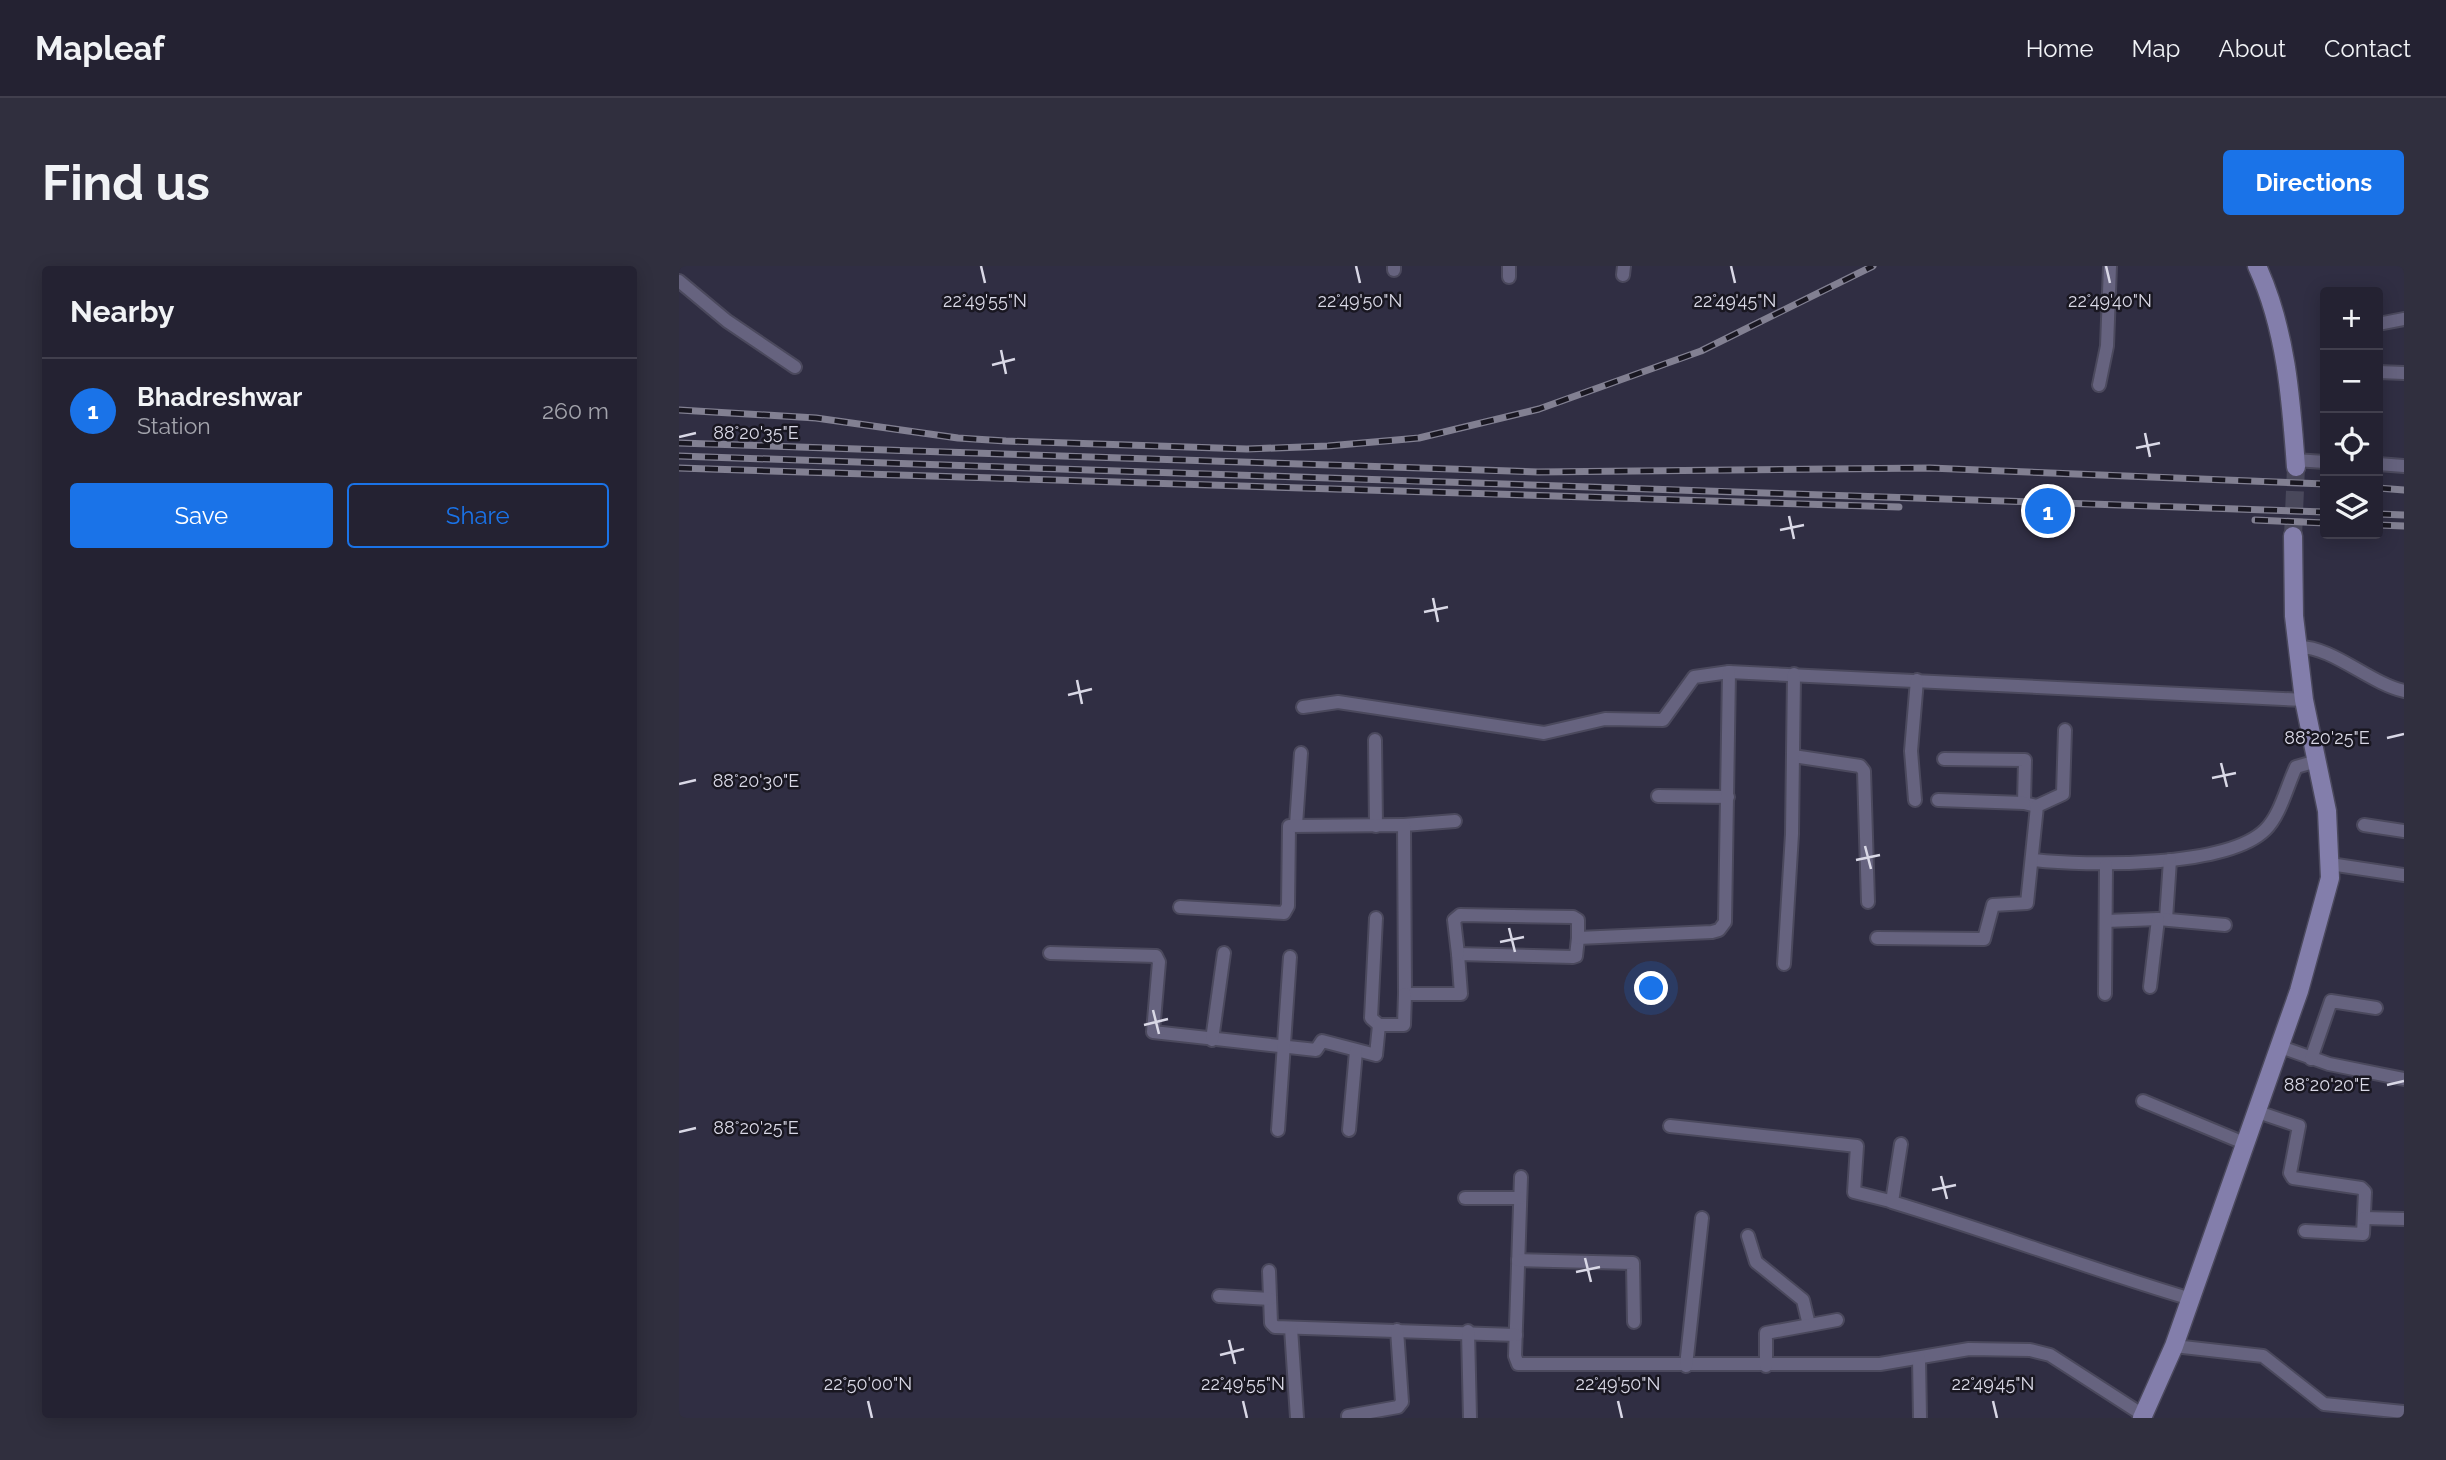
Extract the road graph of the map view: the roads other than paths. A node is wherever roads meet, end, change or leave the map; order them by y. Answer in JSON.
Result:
{"nodes":[{"id":1,"x":2110,"y":266,"type":"edge"},
{"id":2,"x":2257,"y":266,"type":"edge"},
{"id":3,"x":679,"y":282,"type":"edge"},
{"id":4,"x":2404,"y":319,"type":"edge"},
{"id":5,"x":2383,"y":323,"type":"edge"},
{"id":6,"x":795,"y":367,"type":"dead end"},
{"id":7,"x":2383,"y":372,"type":"edge"},
{"id":8,"x":2404,"y":373,"type":"edge"},
{"id":9,"x":2099,"y":386,"type":"dead end"},
{"id":10,"x":2320,"y":462,"type":"edge"},
{"id":11,"x":2296,"y":463,"type":"joint"},
{"id":12,"x":2383,"y":464,"type":"edge"},
{"id":13,"x":2404,"y":466,"type":"edge"},
{"id":14,"x":2293,"y":536,"type":"tunnel mouth"},
{"id":15,"x":2298,"y":647,"type":"junction"},
{"id":16,"x":1729,"y":672,"type":"junction"},
{"id":17,"x":1794,"y":674,"type":"junction"},
{"id":18,"x":1917,"y":680,"type":"junction"},
{"id":19,"x":2404,"y":691,"type":"edge"},
{"id":20,"x":2304,"y":700,"type":"junction"},
{"id":21,"x":1303,"y":707,"type":"dead end"},
{"id":22,"x":2065,"y":730,"type":"dead end"},
{"id":23,"x":1375,"y":740,"type":"dead end"},
{"id":24,"x":1301,"y":753,"type":"dead end"},
{"id":25,"x":1793,"y":755,"type":"junction"},
{"id":26,"x":1944,"y":759,"type":"dead end"},
{"id":27,"x":2316,"y":761,"type":"junction"},
{"id":28,"x":1658,"y":796,"type":"dead end"},
{"id":29,"x":1728,"y":797,"type":"junction"},
{"id":30,"x":1915,"y":800,"type":"dead end"},
{"id":31,"x":1938,"y":800,"type":"dead end"},
{"id":32,"x":2024,"y":803,"type":"junction"},
{"id":33,"x":2038,"y":806,"type":"junction"},
{"id":34,"x":1455,"y":821,"type":"dead end"},
{"id":35,"x":1296,"y":825,"type":"junction"},
{"id":36,"x":1404,"y":825,"type":"junction"},
{"id":37,"x":2364,"y":825,"type":"dead end"},
{"id":38,"x":1376,"y":826,"type":"junction"},
{"id":39,"x":2404,"y":831,"type":"edge"},
{"id":40,"x":2034,"y":860,"type":"junction"},
{"id":41,"x":2170,"y":860,"type":"junction"},
{"id":42,"x":2330,"y":864,"type":"junction"},
{"id":43,"x":2106,"y":865,"type":"junction"},
{"id":44,"x":2404,"y":875,"type":"edge"},
{"id":45,"x":1868,"y":902,"type":"dead end"},
{"id":46,"x":1180,"y":906,"type":"dead end"},
{"id":47,"x":1376,"y":918,"type":"dead end"},
{"id":48,"x":2162,"y":919,"type":"junction"},
{"id":49,"x":2106,"y":921,"type":"junction"},
{"id":50,"x":2225,"y":925,"type":"dead end"},
{"id":51,"x":1578,"y":938,"type":"junction"},
{"id":52,"x":1877,"y":938,"type":"dead end"},
{"id":53,"x":1050,"y":953,"type":"dead end"},
{"id":54,"x":1224,"y":953,"type":"dead end"},
{"id":55,"x":1458,"y":954,"type":"junction"},
{"id":56,"x":1290,"y":957,"type":"dead end"},
{"id":57,"x":1784,"y":964,"type":"dead end"},
{"id":58,"x":2150,"y":987,"type":"dead end"},
{"id":59,"x":1405,"y":994,"type":"junction"},
{"id":60,"x":2105,"y":994,"type":"dead end"},
{"id":61,"x":2376,"y":1008,"type":"dead end"},
{"id":62,"x":1379,"y":1025,"type":"junction"},
{"id":63,"x":1212,"y":1040,"type":"junction"},
{"id":64,"x":2279,"y":1046,"type":"junction"},
{"id":65,"x":1283,"y":1049,"type":"junction"},
{"id":66,"x":1356,"y":1051,"type":"junction"},
{"id":67,"x":2311,"y":1059,"type":"junction"},
{"id":68,"x":2404,"y":1079,"type":"edge"},
{"id":69,"x":2143,"y":1101,"type":"dead end"},
{"id":70,"x":2255,"y":1111,"type":"junction"},
{"id":71,"x":1670,"y":1126,"type":"dead end"},
{"id":72,"x":1278,"y":1130,"type":"dead end"},
{"id":73,"x":1349,"y":1130,"type":"dead end"},
{"id":74,"x":2244,"y":1143,"type":"junction"},
{"id":75,"x":1901,"y":1144,"type":"dead end"},
{"id":76,"x":1521,"y":1177,"type":"dead end"},
{"id":77,"x":1465,"y":1198,"type":"dead end"},
{"id":78,"x":1520,"y":1198,"type":"junction"},
{"id":79,"x":1890,"y":1201,"type":"junction"},
{"id":80,"x":1702,"y":1218,"type":"dead end"},
{"id":81,"x":2364,"y":1218,"type":"junction"},
{"id":82,"x":2404,"y":1219,"type":"edge"},
{"id":83,"x":2305,"y":1231,"type":"dead end"},
{"id":84,"x":1748,"y":1236,"type":"dead end"},
{"id":85,"x":1518,"y":1260,"type":"junction"},
{"id":86,"x":1269,"y":1271,"type":"dead end"},
{"id":87,"x":1219,"y":1296,"type":"dead end"},
{"id":88,"x":1270,"y":1299,"type":"junction"},
{"id":89,"x":2191,"y":1299,"type":"junction"},
{"id":90,"x":1837,"y":1320,"type":"dead end"},
{"id":91,"x":1634,"y":1322,"type":"dead end"},
{"id":92,"x":1809,"y":1325,"type":"junction"},
{"id":93,"x":1291,"y":1328,"type":"junction"},
{"id":94,"x":1397,"y":1330,"type":"junction"},
{"id":95,"x":1468,"y":1331,"type":"junction"},
{"id":96,"x":1516,"y":1335,"type":"junction"},
{"id":97,"x":2176,"y":1342,"type":"junction"},
{"id":98,"x":1919,"y":1358,"type":"junction"},
{"id":99,"x":1686,"y":1366,"type":"junction"},
{"id":100,"x":1766,"y":1366,"type":"junction"},
{"id":101,"x":2404,"y":1412,"type":"edge"},
{"id":102,"x":1349,"y":1416,"type":"edge"},
{"id":103,"x":2143,"y":1416,"type":"edge"},
{"id":104,"x":1297,"y":1418,"type":"edge"},
{"id":105,"x":1470,"y":1418,"type":"edge"},
{"id":106,"x":1920,"y":1418,"type":"edge"}],
"edges":[{"from":1,"to":9,"type":"street"},
{"from":2,"to":11,"type":"street"},
{"from":3,"to":6,"type":"street"},
{"from":4,"to":5,"type":"street"},
{"from":7,"to":8,"type":"street"},
{"from":10,"to":11,"type":"street"},
{"from":12,"to":13,"type":"street"},
{"from":14,"to":15,"type":"street"},
{"from":15,"to":19,"type":"street"},
{"from":15,"to":20,"type":"street"},
{"from":16,"to":17,"type":"street"},
{"from":16,"to":21,"type":"street"},
{"from":16,"to":29,"type":"street"},
{"from":17,"to":18,"type":"street"},
{"from":17,"to":25,"type":"street"},
{"from":18,"to":20,"type":"street"},
{"from":18,"to":30,"type":"street"},
{"from":20,"to":27,"type":"street"},
{"from":22,"to":33,"type":"street"},
{"from":23,"to":38,"type":"street"},
{"from":24,"to":35,"type":"street"},
{"from":25,"to":45,"type":"street"},
{"from":25,"to":57,"type":"street"},
{"from":26,"to":32,"type":"street"},
{"from":27,"to":41,"type":"street"},
{"from":27,"to":42,"type":"street"},
{"from":28,"to":29,"type":"street"},
{"from":29,"to":51,"type":"street"},
{"from":31,"to":32,"type":"street"},
{"from":32,"to":33,"type":"street"},
{"from":33,"to":40,"type":"street"},
{"from":34,"to":36,"type":"street"},
{"from":35,"to":38,"type":"street"},
{"from":35,"to":46,"type":"street"},
{"from":36,"to":38,"type":"street"},
{"from":36,"to":59,"type":"street"},
{"from":37,"to":39,"type":"street"},
{"from":40,"to":43,"type":"street"},
{"from":40,"to":52,"type":"street"},
{"from":41,"to":43,"type":"street"},
{"from":41,"to":48,"type":"street"},
{"from":42,"to":44,"type":"street"},
{"from":42,"to":64,"type":"street"},
{"from":43,"to":49,"type":"street"},
{"from":47,"to":62,"type":"street"},
{"from":48,"to":49,"type":"street"},
{"from":48,"to":50,"type":"street"},
{"from":48,"to":58,"type":"street"},
{"from":49,"to":60,"type":"street"},
{"from":51,"to":55,"type":"street"},
{"from":51,"to":55,"type":"street"},
{"from":53,"to":63,"type":"street"},
{"from":54,"to":63,"type":"street"},
{"from":55,"to":59,"type":"street"},
{"from":56,"to":65,"type":"street"},
{"from":59,"to":62,"type":"street"},
{"from":61,"to":67,"type":"street"},
{"from":62,"to":66,"type":"street"},
{"from":63,"to":65,"type":"street"},
{"from":64,"to":67,"type":"street"},
{"from":64,"to":70,"type":"street"},
{"from":65,"to":66,"type":"street"},
{"from":65,"to":72,"type":"street"},
{"from":66,"to":73,"type":"street"},
{"from":67,"to":68,"type":"street"},
{"from":69,"to":74,"type":"street"},
{"from":70,"to":74,"type":"street"},
{"from":70,"to":81,"type":"street"},
{"from":71,"to":79,"type":"street"},
{"from":74,"to":89,"type":"street"},
{"from":75,"to":79,"type":"street"},
{"from":76,"to":78,"type":"street"},
{"from":77,"to":78,"type":"street"},
{"from":78,"to":85,"type":"street"},
{"from":79,"to":89,"type":"street"},
{"from":80,"to":99,"type":"street"},
{"from":81,"to":82,"type":"street"},
{"from":81,"to":83,"type":"street"},
{"from":84,"to":92,"type":"street"},
{"from":85,"to":91,"type":"street"},
{"from":85,"to":96,"type":"street"},
{"from":86,"to":88,"type":"street"},
{"from":87,"to":88,"type":"street"},
{"from":88,"to":93,"type":"street"},
{"from":89,"to":97,"type":"street"},
{"from":90,"to":92,"type":"street"},
{"from":92,"to":100,"type":"street"},
{"from":93,"to":94,"type":"street"},
{"from":93,"to":104,"type":"street"},
{"from":94,"to":95,"type":"street"},
{"from":94,"to":102,"type":"street"},
{"from":95,"to":96,"type":"street"},
{"from":95,"to":105,"type":"street"},
{"from":96,"to":99,"type":"street"},
{"from":97,"to":101,"type":"street"},
{"from":97,"to":103,"type":"street"},
{"from":98,"to":100,"type":"street"},
{"from":98,"to":103,"type":"street"},
{"from":98,"to":106,"type":"street"},
{"from":99,"to":100,"type":"street"}]}
